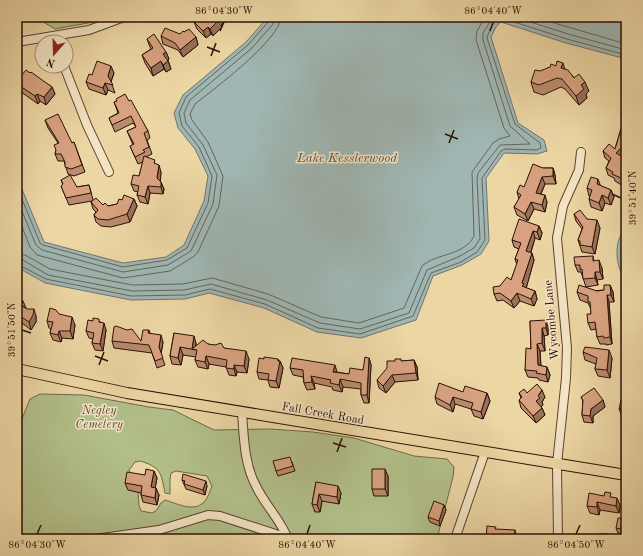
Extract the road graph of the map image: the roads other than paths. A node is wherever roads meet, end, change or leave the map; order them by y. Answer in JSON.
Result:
{"nodes":[{"id":1,"x":124,"y":17,"type":"edge"},
{"id":2,"x":74,"y":35,"type":"edge"},
{"id":3,"x":34,"y":41,"type":"edge"},
{"id":4,"x":17,"y":42,"type":"edge"},
{"id":5,"x":67,"y":74,"type":"edge"},
{"id":6,"x":581,"y":152,"type":"dead end"},
{"id":7,"x":109,"y":172,"type":"dead end"},
{"id":8,"x":17,"y":369,"type":"edge"},
{"id":9,"x":242,"y":413,"type":"junction"},
{"id":10,"x":485,"y":452,"type":"junction"},
{"id":11,"x":557,"y":464,"type":"junction"},
{"id":12,"x":626,"y":476,"type":"edge"},
{"id":13,"x":288,"y":538,"type":"edge"},
{"id":14,"x":95,"y":539,"type":"edge"},
{"id":15,"x":455,"y":539,"type":"edge"},
{"id":16,"x":558,"y":539,"type":"edge"}],
"edges":[{"from":1,"to":2,"type":"street"},
{"from":3,"to":4,"type":"street"},
{"from":5,"to":7,"type":"street"},
{"from":6,"to":11,"type":"street","name":"Wycombe Lane"},
{"from":8,"to":9,"type":"main road","name":"Fall Creek Road"},
{"from":9,"to":10,"type":"main road","name":"Fall Creek Road"},
{"from":9,"to":13,"type":"street"},
{"from":10,"to":11,"type":"main road","name":"Fall Creek Road"},
{"from":10,"to":15,"type":"street"},
{"from":11,"to":12,"type":"main road","name":"Fall Creek Road"},
{"from":11,"to":16,"type":"street","name":"Wycombe Lane"},
{"from":13,"to":14,"type":"street"}]}
